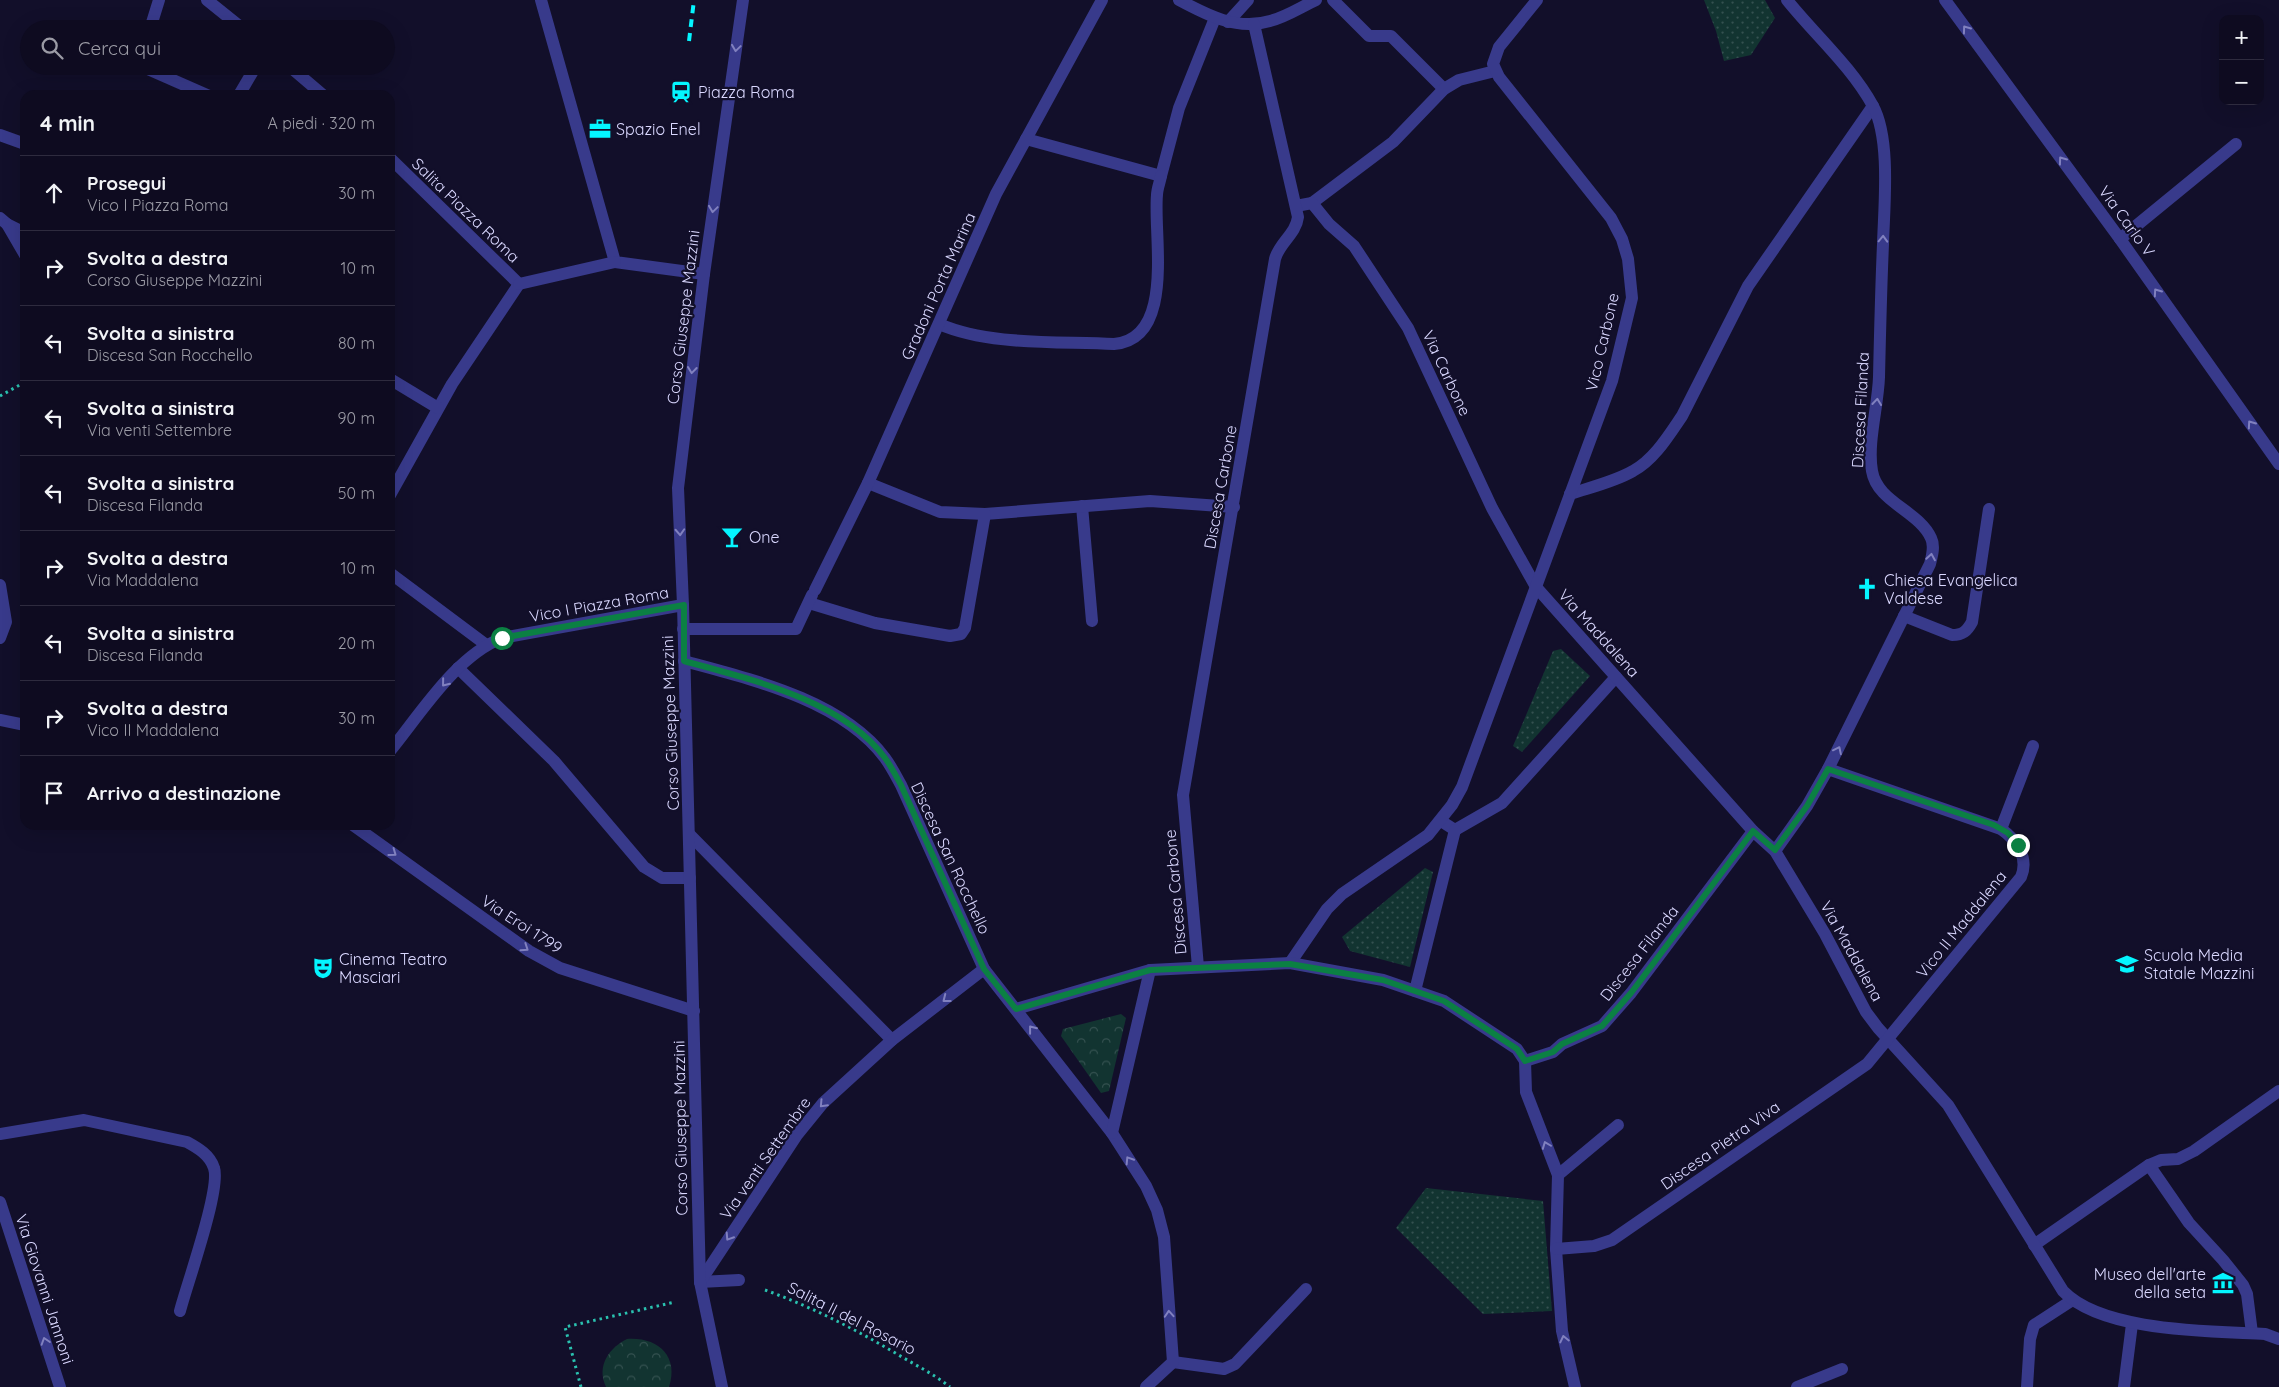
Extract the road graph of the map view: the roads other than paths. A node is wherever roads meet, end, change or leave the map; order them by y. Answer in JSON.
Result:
{"nodes":[{"id":1,"x":159,"y":0,"type":"edge"},
{"id":2,"x":207,"y":0,"type":"edge"},
{"id":3,"x":541,"y":0,"type":"edge"},
{"id":4,"x":743,"y":0,"type":"edge"},
{"id":5,"x":1102,"y":0,"type":"edge"},
{"id":6,"x":1179,"y":0,"type":"edge"},
{"id":7,"x":1248,"y":0,"type":"edge"},
{"id":8,"x":1316,"y":0,"type":"edge"},
{"id":9,"x":1333,"y":0,"type":"edge"},
{"id":10,"x":1537,"y":0,"type":"edge"},
{"id":11,"x":1787,"y":0,"type":"edge"},
{"id":12,"x":1945,"y":0,"type":"edge"},
{"id":13,"x":1215,"y":18,"type":"junction"},
{"id":14,"x":153,"y":20,"type":"edge"},
{"id":15,"x":232,"y":20,"type":"edge"},
{"id":16,"x":1228,"y":22,"type":"junction"},
{"id":17,"x":1254,"y":24,"type":"junction"},
{"id":18,"x":1495,"y":71,"type":"junction"},
{"id":19,"x":161,"y":75,"type":"edge"},
{"id":20,"x":251,"y":75,"type":"edge"},
{"id":21,"x":300,"y":75,"type":"edge"},
{"id":22,"x":1444,"y":89,"type":"junction"},
{"id":23,"x":196,"y":90,"type":"edge"},
{"id":24,"x":242,"y":90,"type":"edge"},
{"id":25,"x":317,"y":90,"type":"edge"},
{"id":26,"x":1873,"y":106,"type":"junction"},
{"id":27,"x":0,"y":134,"type":"edge"},
{"id":28,"x":1026,"y":139,"type":"junction"},
{"id":29,"x":20,"y":142,"type":"edge"},
{"id":30,"x":2236,"y":144,"type":"dead end"},
{"id":31,"x":395,"y":163,"type":"edge"},
{"id":32,"x":1161,"y":176,"type":"junction"},
{"id":33,"x":1312,"y":203,"type":"junction"},
{"id":34,"x":1296,"y":206,"type":"junction"},
{"id":35,"x":3,"y":221,"type":"edge"},
{"id":36,"x":20,"y":230,"type":"edge"},
{"id":37,"x":2120,"y":239,"type":"junction"},
{"id":38,"x":20,"y":247,"type":"edge"},
{"id":39,"x":615,"y":262,"type":"junction"},
{"id":40,"x":704,"y":274,"type":"junction"},
{"id":41,"x":519,"y":284,"type":"junction"},
{"id":42,"x":939,"y":324,"type":"junction"},
{"id":43,"x":395,"y":381,"type":"edge"},
{"id":44,"x":438,"y":408,"type":"junction"},
{"id":45,"x":2279,"y":464,"type":"edge"},
{"id":46,"x":395,"y":483,"type":"edge"},
{"id":47,"x":868,"y":483,"type":"junction"},
{"id":48,"x":1570,"y":494,"type":"junction"},
{"id":49,"x":1082,"y":506,"type":"junction"},
{"id":50,"x":1234,"y":507,"type":"junction"},
{"id":51,"x":1989,"y":509,"type":"dead end"},
{"id":52,"x":985,"y":514,"type":"junction"},
{"id":53,"x":395,"y":578,"type":"edge"},
{"id":54,"x":0,"y":585,"type":"edge"},
{"id":55,"x":1536,"y":587,"type":"junction"},
{"id":56,"x":809,"y":603,"type":"junction"},
{"id":57,"x":684,"y":605,"type":"junction"},
{"id":58,"x":1904,"y":616,"type":"junction"},
{"id":59,"x":1092,"y":621,"type":"dead end"},
{"id":60,"x":683,"y":629,"type":"junction"},
{"id":61,"x":0,"y":638,"type":"edge"},
{"id":62,"x":485,"y":644,"type":"junction"},
{"id":63,"x":684,"y":661,"type":"junction"},
{"id":64,"x":458,"y":668,"type":"junction"},
{"id":65,"x":1616,"y":677,"type":"junction"},
{"id":66,"x":0,"y":720,"type":"edge"},
{"id":67,"x":20,"y":724,"type":"edge"},
{"id":68,"x":395,"y":745,"type":"edge"},
{"id":69,"x":2033,"y":746,"type":"dead end"},
{"id":70,"x":1828,"y":769,"type":"junction"},
{"id":71,"x":1441,"y":821,"type":"junction"},
{"id":72,"x":2001,"y":829,"type":"junction"},
{"id":73,"x":360,"y":830,"type":"edge"},
{"id":74,"x":1455,"y":830,"type":"junction"},
{"id":75,"x":1753,"y":831,"type":"junction"},
{"id":76,"x":689,"y":834,"type":"junction"},
{"id":77,"x":1775,"y":850,"type":"junction"},
{"id":78,"x":690,"y":878,"type":"junction"},
{"id":79,"x":1290,"y":964,"type":"junction"},
{"id":80,"x":1198,"y":967,"type":"junction"},
{"id":81,"x":984,"y":969,"type":"junction"},
{"id":82,"x":1150,"y":970,"type":"junction"},
{"id":83,"x":1415,"y":991,"type":"junction"},
{"id":84,"x":1016,"y":1009,"type":"junction"},
{"id":85,"x":694,"y":1011,"type":"junction"},
{"id":86,"x":1888,"y":1039,"type":"junction"},
{"id":87,"x":892,"y":1040,"type":"junction"},
{"id":88,"x":1525,"y":1061,"type":"junction"},
{"id":89,"x":2279,"y":1091,"type":"edge"},
{"id":90,"x":1618,"y":1126,"type":"dead end"},
{"id":91,"x":1112,"y":1133,"type":"junction"},
{"id":92,"x":0,"y":1134,"type":"edge"},
{"id":93,"x":2149,"y":1165,"type":"junction"},
{"id":94,"x":1558,"y":1176,"type":"junction"},
{"id":95,"x":0,"y":1202,"type":"edge"},
{"id":96,"x":2034,"y":1245,"type":"junction"},
{"id":97,"x":1556,"y":1249,"type":"junction"},
{"id":98,"x":739,"y":1280,"type":"road end"},
{"id":99,"x":700,"y":1282,"type":"junction"},
{"id":100,"x":1306,"y":1290,"type":"dead end"},
{"id":101,"x":2071,"y":1300,"type":"junction"},
{"id":102,"x":180,"y":1310,"type":"dead end"},
{"id":103,"x":2132,"y":1324,"type":"junction"},
{"id":104,"x":2252,"y":1333,"type":"junction"},
{"id":105,"x":2279,"y":1339,"type":"edge"},
{"id":106,"x":1173,"y":1362,"type":"junction"},
{"id":107,"x":1842,"y":1368,"type":"dead end"},
{"id":108,"x":60,"y":1387,"type":"edge"},
{"id":109,"x":722,"y":1387,"type":"edge"},
{"id":110,"x":1146,"y":1387,"type":"edge"},
{"id":111,"x":1575,"y":1387,"type":"edge"},
{"id":112,"x":1797,"y":1387,"type":"edge"},
{"id":113,"x":2027,"y":1387,"type":"edge"},
{"id":114,"x":2124,"y":1387,"type":"edge"}],
"edges":[{"from":1,"to":14,"type":"street"},
{"from":2,"to":15,"type":"street"},
{"from":3,"to":39,"type":"street"},
{"from":4,"to":40,"type":"street","name":"Corso Giuseppe Mazzini","one_way":true},
{"from":5,"to":28,"type":"street","name":"Gradoni Porta Marina"},
{"from":6,"to":13,"type":"street"},
{"from":7,"to":16,"type":"street"},
{"from":8,"to":17,"type":"street"},
{"from":9,"to":22,"type":"street"},
{"from":10,"to":18,"type":"street"},
{"from":11,"to":26,"type":"street","name":"Discesa Filanda"},
{"from":37,"to":12,"type":"street","name":"Via Carlo V","one_way":true},
{"from":13,"to":16,"type":"street"},
{"from":13,"to":32,"type":"street"},
{"from":16,"to":17,"type":"street"},
{"from":17,"to":34,"type":"street","name":"Discesa Carbone"},
{"from":18,"to":22,"type":"street"},
{"from":18,"to":48,"type":"street","name":"Vico Carbone"},
{"from":19,"to":23,"type":"street"},
{"from":20,"to":24,"type":"street"},
{"from":21,"to":25,"type":"street"},
{"from":22,"to":33,"type":"street"},
{"from":26,"to":48,"type":"street"},
{"from":58,"to":26,"type":"street","name":"Discesa Filanda","one_way":true},
{"from":27,"to":29,"type":"street"},
{"from":28,"to":32,"type":"street"},
{"from":28,"to":42,"type":"street","name":"Gradoni Porta Marina"},
{"from":30,"to":37,"type":"street"},
{"from":31,"to":41,"type":"street","name":"Salita Piazza Roma"},
{"from":32,"to":42,"type":"street"},
{"from":33,"to":34,"type":"street"},
{"from":33,"to":55,"type":"street","name":"Via Carbone"},
{"from":34,"to":50,"type":"street","name":"Discesa Carbone"},
{"from":35,"to":36,"type":"street"},
{"from":35,"to":38,"type":"street"},
{"from":45,"to":37,"type":"street","name":"Via Carlo V","one_way":true},
{"from":39,"to":40,"type":"street"},
{"from":39,"to":41,"type":"street"},
{"from":40,"to":57,"type":"street","name":"Corso Giuseppe Mazzini","one_way":true},
{"from":41,"to":44,"type":"street"},
{"from":42,"to":47,"type":"street","name":"Gradoni Porta Marina"},
{"from":43,"to":44,"type":"street"},
{"from":44,"to":46,"type":"street"},
{"from":47,"to":52,"type":"street"},
{"from":47,"to":56,"type":"street","name":"Gradoni Porta Marina"},
{"from":48,"to":55,"type":"street","name":"Vico Carbone"},
{"from":49,"to":50,"type":"street"},
{"from":49,"to":52,"type":"street"},
{"from":49,"to":59,"type":"street"},
{"from":50,"to":80,"type":"street","name":"Discesa Carbone"},
{"from":51,"to":58,"type":"street"},
{"from":52,"to":56,"type":"street"},
{"from":53,"to":62,"type":"street"},
{"from":54,"to":61,"type":"street"},
{"from":55,"to":65,"type":"street","name":"Via Maddalena"},
{"from":55,"to":71,"type":"street","name":"Vico Carbone"},
{"from":56,"to":60,"type":"street","name":"Gradoni Porta Marina"},
{"from":57,"to":60,"type":"street","name":"Corso Giuseppe Mazzini"},
{"from":57,"to":62,"type":"street","name":"Vico I Piazza Roma"},
{"from":70,"to":58,"type":"street","name":"Discesa Filanda","one_way":true},
{"from":60,"to":63,"type":"street","name":"Corso Giuseppe Mazzini"},
{"from":62,"to":64,"type":"street","name":"Vico I Piazza Roma"},
{"from":63,"to":76,"type":"street","name":"Corso Giuseppe Mazzini"},
{"from":63,"to":81,"type":"street","name":"Discesa San Rocchello"},
{"from":64,"to":68,"type":"street","name":"Vico I Piazza Roma","one_way":true},
{"from":64,"to":78,"type":"street"},
{"from":65,"to":74,"type":"street"},
{"from":65,"to":75,"type":"street","name":"Via Maddalena"},
{"from":66,"to":67,"type":"street"},
{"from":69,"to":72,"type":"street"},
{"from":70,"to":72,"type":"street","name":"Vico II Maddalena"},
{"from":70,"to":77,"type":"street","name":"Discesa Filanda"},
{"from":71,"to":74,"type":"street"},
{"from":71,"to":79,"type":"street","name":"Vico Carbone"},
{"from":72,"to":86,"type":"street","name":"Vico II Maddalena"},
{"from":73,"to":85,"type":"street","name":"Via Eroi 1799","one_way":true},
{"from":74,"to":83,"type":"street"},
{"from":75,"to":77,"type":"street","name":"Via Maddalena"},
{"from":75,"to":88,"type":"street","name":"Discesa Filanda"},
{"from":76,"to":78,"type":"street","name":"Corso Giuseppe Mazzini"},
{"from":76,"to":87,"type":"street"},
{"from":77,"to":86,"type":"street","name":"Via Maddalena"},
{"from":78,"to":85,"type":"street","name":"Corso Giuseppe Mazzini"},
{"from":79,"to":80,"type":"street"},
{"from":79,"to":83,"type":"street"},
{"from":80,"to":82,"type":"street"},
{"from":81,"to":84,"type":"street","name":"Discesa San Rocchello"},
{"from":81,"to":87,"type":"street","name":"Via venti Settembre","one_way":true},
{"from":82,"to":84,"type":"street"},
{"from":82,"to":91,"type":"street"},
{"from":83,"to":88,"type":"street"},
{"from":91,"to":84,"type":"street","name":"Discesa San Rocchello","one_way":true},
{"from":85,"to":99,"type":"street","name":"Corso Giuseppe Mazzini"},
{"from":86,"to":96,"type":"street","name":"Via Maddalena"},
{"from":86,"to":97,"type":"street","name":"Discesa Pietra Viva"},
{"from":87,"to":99,"type":"street","name":"Via venti Settembre","one_way":true},
{"from":94,"to":88,"type":"street","one_way":true},
{"from":89,"to":93,"type":"street"},
{"from":90,"to":94,"type":"street"},
{"from":106,"to":91,"type":"street","name":"Discesa San Rocchello","one_way":true},
{"from":92,"to":102,"type":"street"},
{"from":93,"to":96,"type":"street"},
{"from":93,"to":104,"type":"street"},
{"from":94,"to":97,"type":"street"},
{"from":108,"to":95,"type":"street","name":"Via Giovanni Jannoni","one_way":true},
{"from":96,"to":101,"type":"street","name":"Via Maddalena"},
{"from":111,"to":97,"type":"street","one_way":true},
{"from":98,"to":99,"type":"street"},
{"from":99,"to":109,"type":"street","name":"Corso Giuseppe Mazzini"},
{"from":100,"to":106,"type":"street"},
{"from":101,"to":103,"type":"street","name":"Via Maddalena"},
{"from":101,"to":113,"type":"street"},
{"from":103,"to":104,"type":"street","name":"Via Maddalena"},
{"from":103,"to":114,"type":"street"},
{"from":104,"to":105,"type":"street","name":"Via Maddalena"},
{"from":106,"to":110,"type":"street"},
{"from":107,"to":112,"type":"street"}]}
